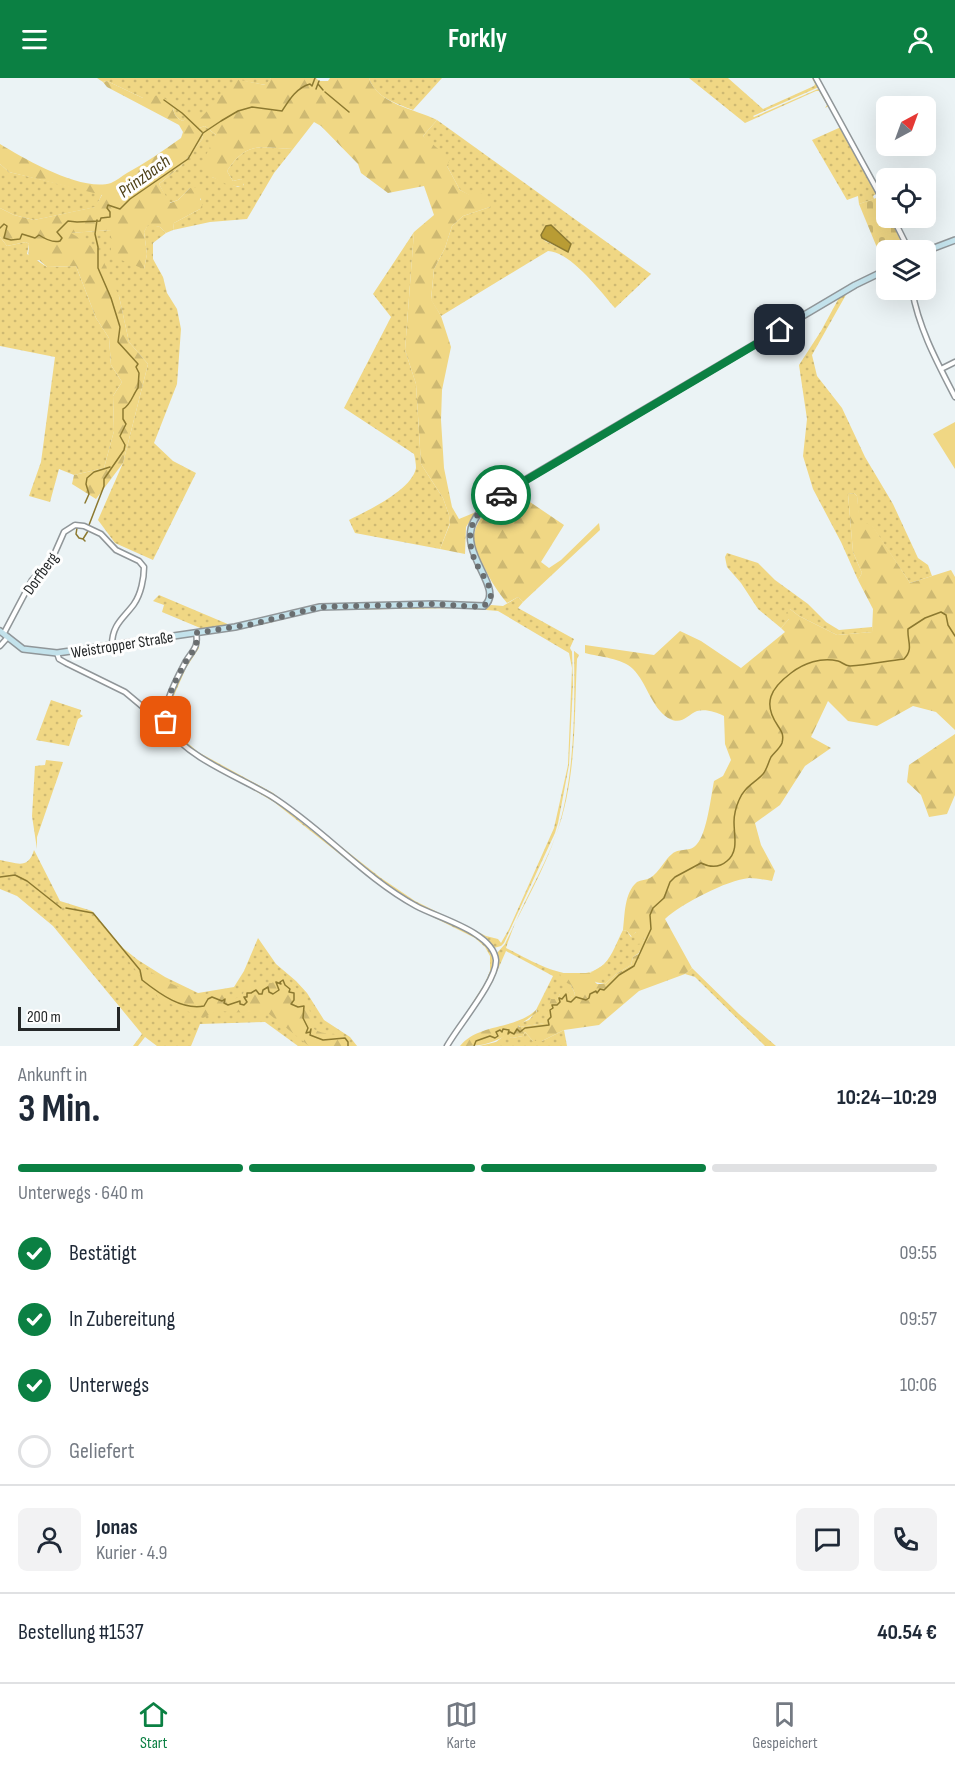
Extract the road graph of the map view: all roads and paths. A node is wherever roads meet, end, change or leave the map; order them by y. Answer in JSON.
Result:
{"nodes":[{"id":1,"x":816,"y":78,"type":"edge"},
{"id":2,"x":876,"y":188,"type":"edge"},
{"id":3,"x":955,"y":240,"type":"edge"},
{"id":4,"x":936,"y":247,"type":"edge"},
{"id":5,"x":876,"y":274,"type":"edge"},
{"id":6,"x":914,"y":300,"type":"edge"},
{"id":7,"x":955,"y":362,"type":"edge"},
{"id":8,"x":941,"y":369,"type":"junction"},
{"id":9,"x":955,"y":397,"type":"edge"},
{"id":10,"x":4,"y":633,"type":"edge"},
{"id":11,"x":196,"y":633,"type":"junction"},
{"id":12,"x":112,"y":645,"type":"junction"},
{"id":13,"x":0,"y":646,"type":"edge"},
{"id":14,"x":57,"y":653,"type":"junction"},
{"id":15,"x":168,"y":728,"type":"junction"},
{"id":16,"x":447,"y":1046,"type":"edge"}],
"edges":[{"from":1,"to":2,"type":"street"},
{"from":3,"to":4,"type":"street"},
{"from":5,"to":11,"type":"street","name":"Weistropper Straße"},
{"from":6,"to":8,"type":"street"},
{"from":7,"to":8,"type":"street"},
{"from":8,"to":9,"type":"street"},
{"from":10,"to":12,"type":"street","name":"Dorfberg"},
{"from":10,"to":13,"type":"street","name":"Dorfberg"},
{"from":10,"to":14,"type":"street","name":"Weistropper Straße"},
{"from":11,"to":12,"type":"street","name":"Weistropper Straße"},
{"from":11,"to":15,"type":"street"},
{"from":12,"to":14,"type":"street","name":"Weistropper Straße"},
{"from":14,"to":15,"type":"street"},
{"from":15,"to":16,"type":"street"}]}
